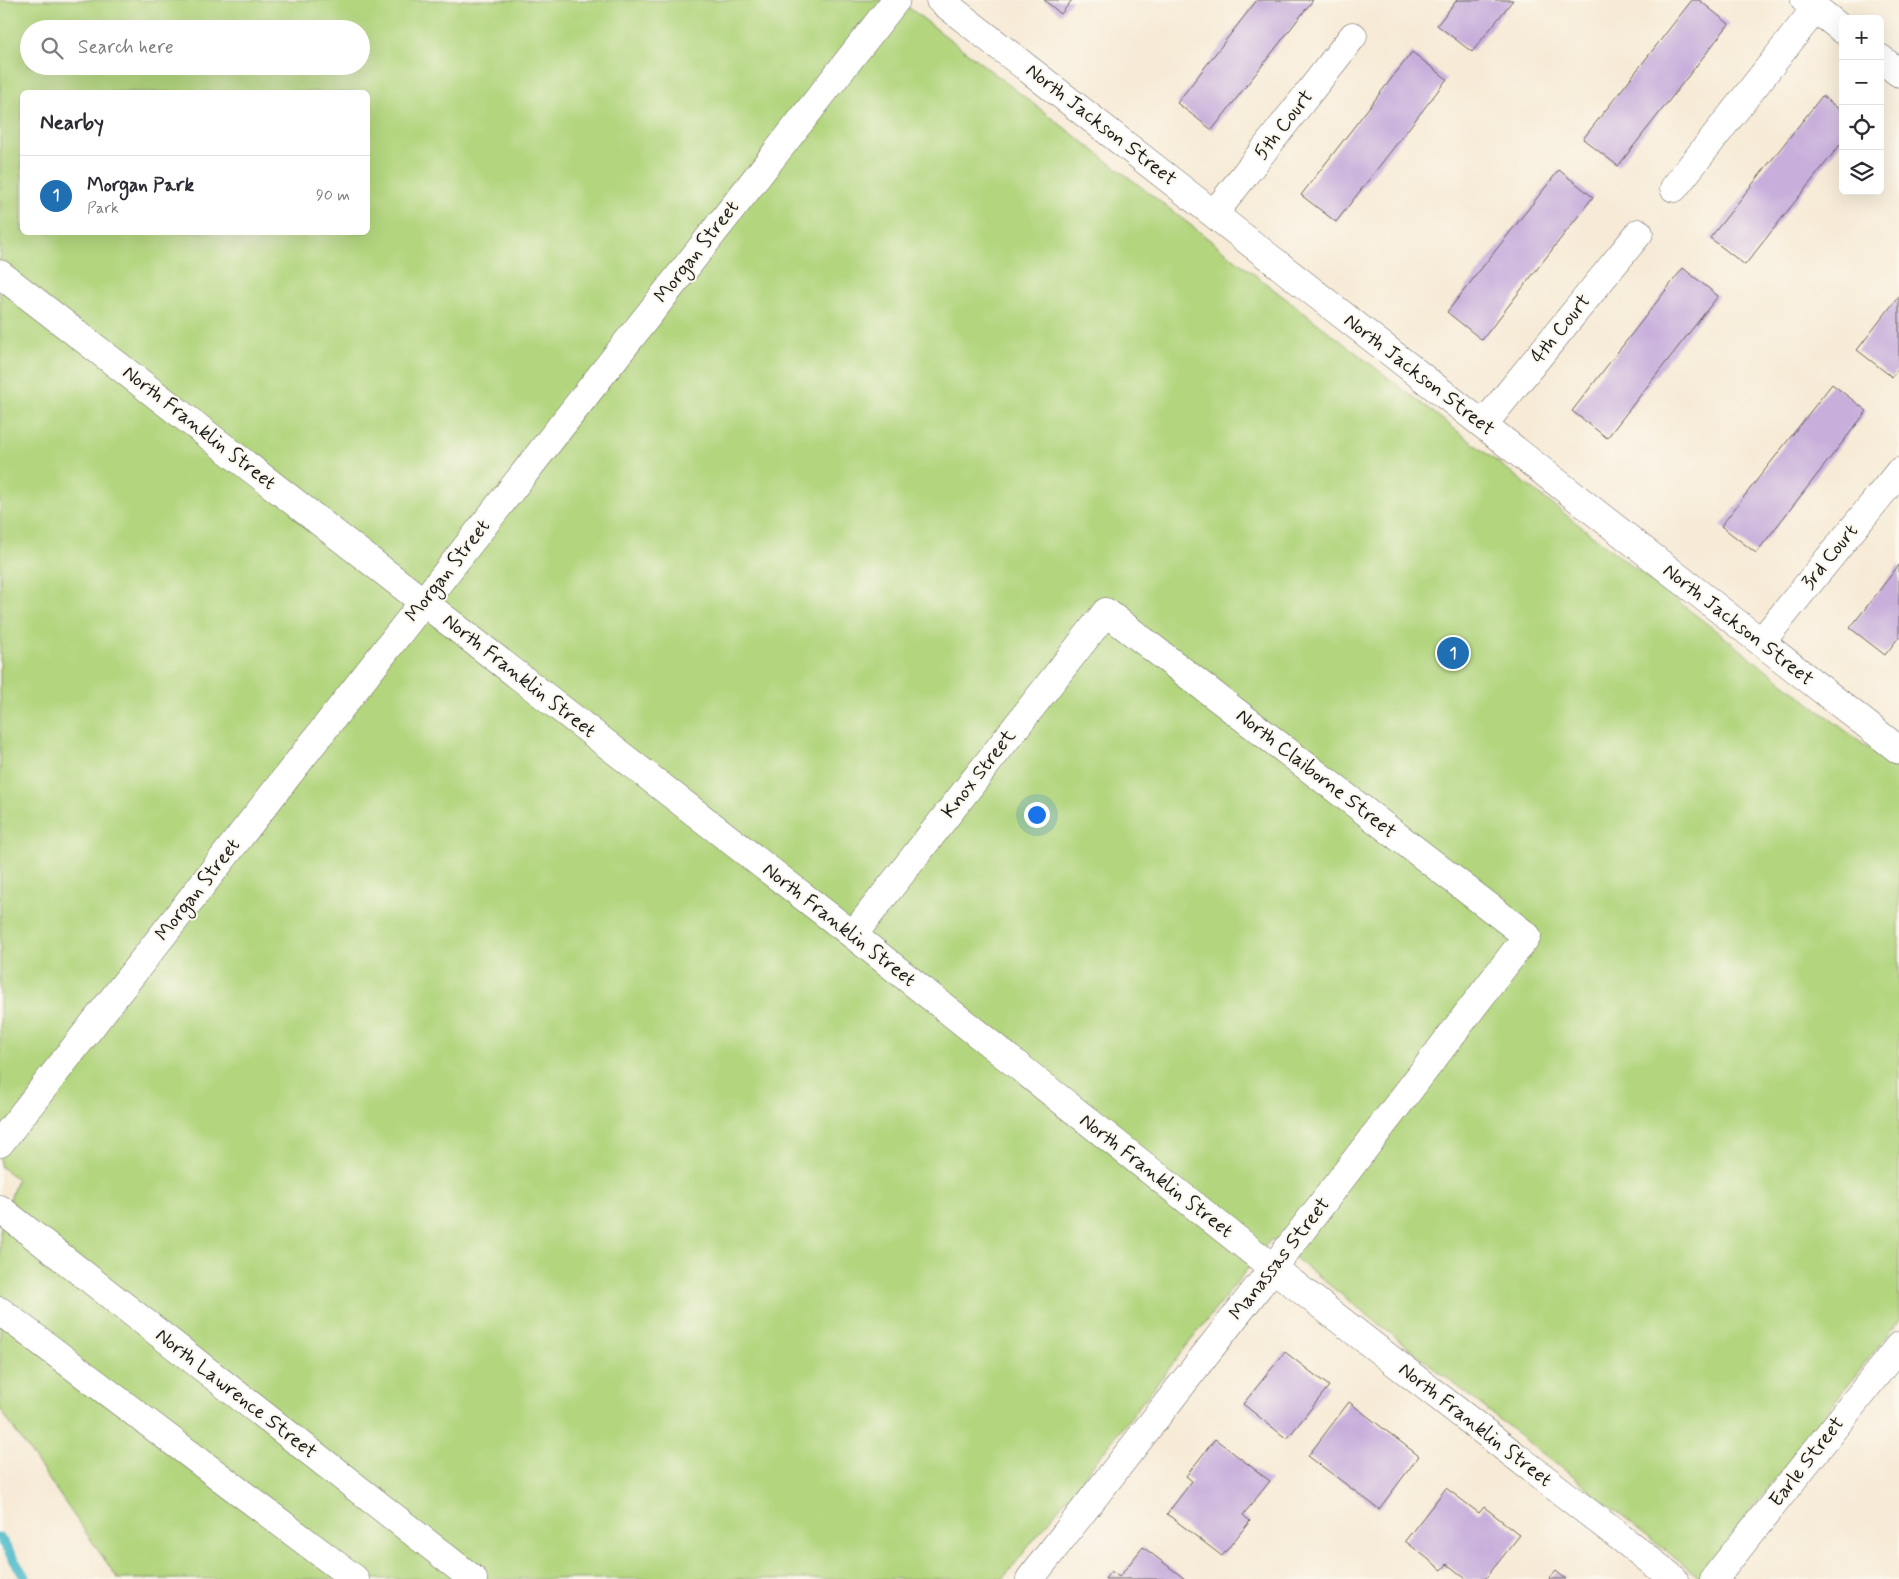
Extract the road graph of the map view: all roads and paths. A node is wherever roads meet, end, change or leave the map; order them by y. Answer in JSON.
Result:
{"nodes":[{"id":1,"x":896,"y":0,"type":"edge"},
{"id":2,"x":940,"y":0,"type":"edge"},
{"id":3,"x":1810,"y":4,"type":"edge"},
{"id":4,"x":1839,"y":27,"type":"edge"},
{"id":5,"x":1353,"y":36,"type":"dead end"},
{"id":6,"x":1883,"y":60,"type":"edge"},
{"id":7,"x":1899,"y":73,"type":"edge"},
{"id":8,"x":1674,"y":188,"type":"dead end"},
{"id":9,"x":1214,"y":214,"type":"junction"},
{"id":10,"x":1639,"y":232,"type":"dead end"},
{"id":11,"x":1,"y":276,"type":"edge"},
{"id":12,"x":1483,"y":425,"type":"junction"},
{"id":13,"x":1899,"y":472,"type":"edge"},
{"id":14,"x":424,"y":602,"type":"junction"},
{"id":15,"x":1106,"y":612,"type":"joint"},
{"id":16,"x":1761,"y":642,"type":"junction"},
{"id":17,"x":1899,"y":750,"type":"edge"},
{"id":18,"x":853,"y":935,"type":"junction"},
{"id":19,"x":1527,"y":936,"type":"joint"},
{"id":20,"x":0,"y":1143,"type":"edge"},
{"id":21,"x":0,"y":1209,"type":"edge"},
{"id":22,"x":1273,"y":1268,"type":"junction"},
{"id":23,"x":0,"y":1311,"type":"edge"},
{"id":24,"x":1899,"y":1346,"type":"edge"},
{"id":25,"x":355,"y":1579,"type":"edge"},
{"id":26,"x":472,"y":1579,"type":"edge"},
{"id":27,"x":1030,"y":1579,"type":"edge"},
{"id":28,"x":1674,"y":1579,"type":"edge"},
{"id":29,"x":1714,"y":1579,"type":"edge"}],
"edges":[{"from":1,"to":14,"type":"street","name":"Morgan Street"},
{"from":2,"to":9,"type":"street","name":"North Jackson Street"},
{"from":3,"to":4,"type":"street"},
{"from":3,"to":8,"type":"street"},
{"from":5,"to":9,"type":"street","name":"5th Court"},
{"from":6,"to":7,"type":"street"},
{"from":9,"to":12,"type":"street","name":"North Jackson Street"},
{"from":10,"to":12,"type":"street","name":"4th Court"},
{"from":11,"to":14,"type":"street","name":"North Franklin Street"},
{"from":12,"to":16,"type":"street","name":"North Jackson Street"},
{"from":13,"to":16,"type":"street","name":"3rd Court"},
{"from":14,"to":18,"type":"street","name":"North Franklin Street"},
{"from":14,"to":20,"type":"street","name":"Morgan Street"},
{"from":15,"to":18,"type":"street","name":"Knox Street"},
{"from":15,"to":19,"type":"street","name":"North Claiborne Street"},
{"from":16,"to":17,"type":"street","name":"North Jackson Street"},
{"from":18,"to":22,"type":"street","name":"North Franklin Street"},
{"from":19,"to":22,"type":"street","name":"Manassas Street"},
{"from":21,"to":26,"type":"street","name":"North Lawrence Street"},
{"from":22,"to":27,"type":"street","name":"Manassas Street"},
{"from":22,"to":28,"type":"street","name":"North Franklin Street"},
{"from":23,"to":25,"type":"street"},
{"from":24,"to":29,"type":"street","name":"Earle Street"}]}
